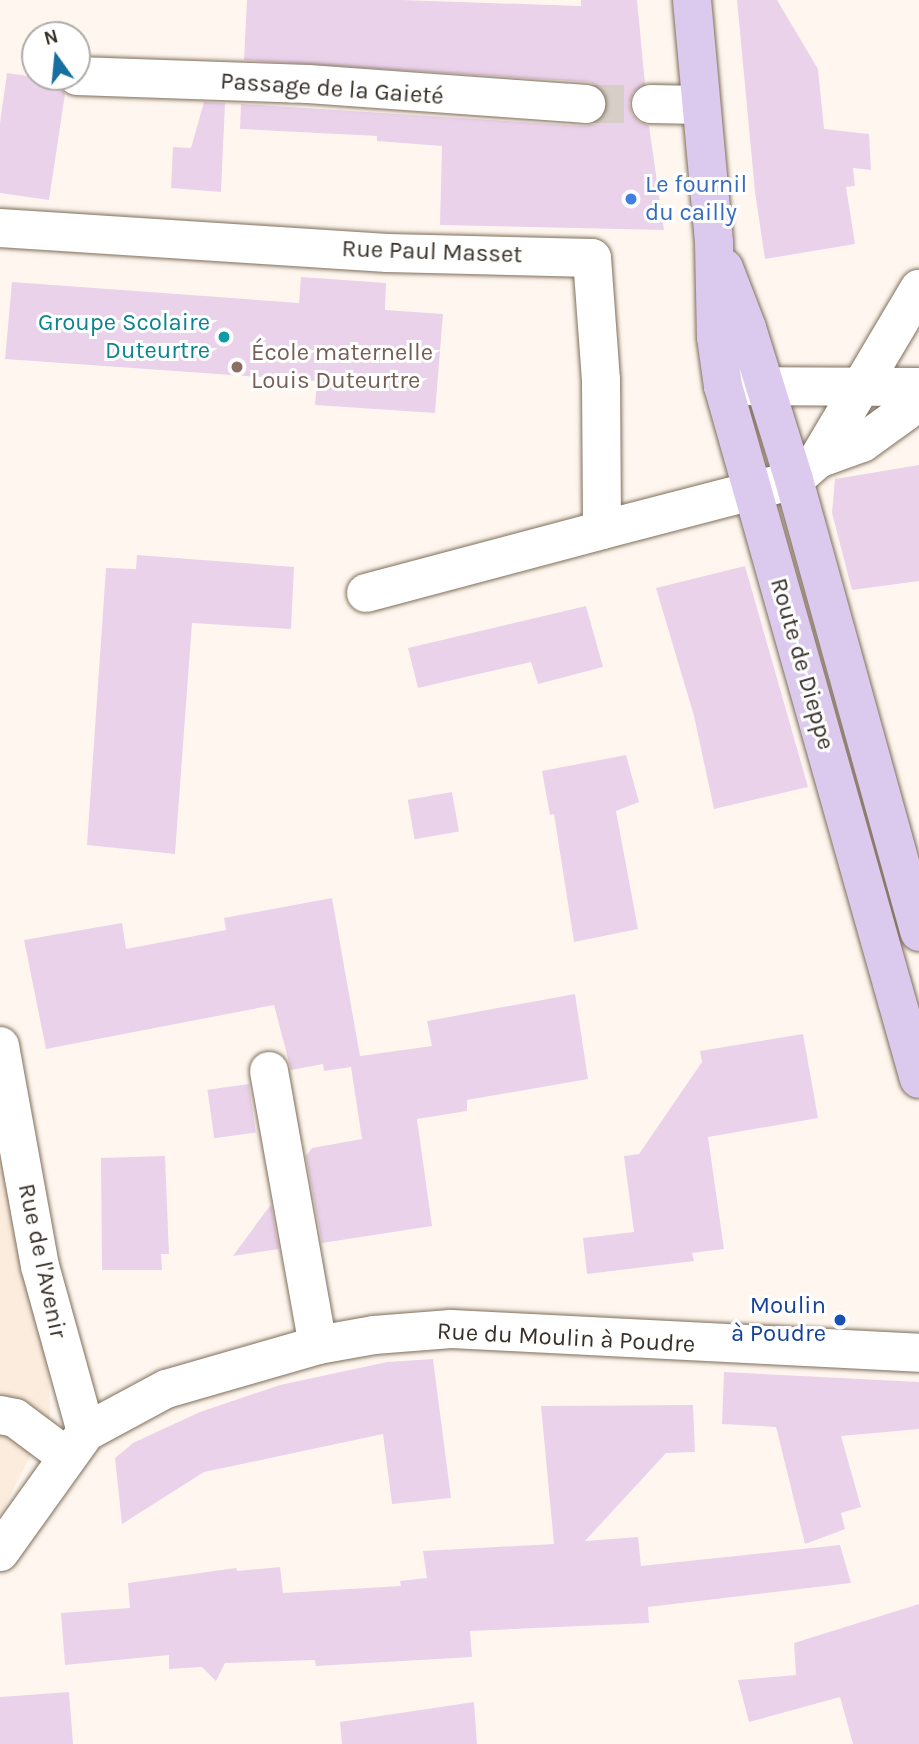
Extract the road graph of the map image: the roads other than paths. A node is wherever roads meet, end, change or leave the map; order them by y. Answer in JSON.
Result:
{"nodes":[{"id":1,"x":692,"y":0,"type":"edge"},
{"id":2,"x":91,"y":77,"type":"edge"},
{"id":3,"x":586,"y":104,"type":"tunnel mouth"},
{"id":4,"x":651,"y":104,"type":"tunnel mouth"},
{"id":5,"x":700,"y":105,"type":"junction"},
{"id":6,"x":0,"y":228,"type":"edge"},
{"id":7,"x":714,"y":243,"type":"junction"},
{"id":8,"x":919,"y":289,"type":"edge"},
{"id":9,"x":723,"y":386,"type":"junction"},
{"id":10,"x":919,"y":387,"type":"edge"},
{"id":11,"x":765,"y":388,"type":"junction"},
{"id":12,"x":858,"y":388,"type":"junction"},
{"id":13,"x":919,"y":395,"type":"edge"},
{"id":14,"x":806,"y":469,"type":"junction"},
{"id":15,"x":751,"y":491,"type":"junction"},
{"id":16,"x":603,"y":530,"type":"junction"},
{"id":17,"x":366,"y":593,"type":"dead end"},
{"id":18,"x":895,"y":848,"type":"junction"},
{"id":19,"x":856,"y":859,"type":"junction"},
{"id":20,"x":919,"y":932,"type":"edge"},
{"id":21,"x":0,"y":1046,"type":"edge"},
{"id":22,"x":269,"y":1071,"type":"dead end"},
{"id":23,"x":919,"y":1079,"type":"edge"},
{"id":24,"x":318,"y":1345,"type":"junction"},
{"id":25,"x":919,"y":1353,"type":"edge"},
{"id":26,"x":0,"y":1415,"type":"edge"},
{"id":27,"x":76,"y":1444,"type":"junction"},
{"id":28,"x":0,"y":1552,"type":"edge"}],
"edges":[{"from":1,"to":5,"type":"main road","name":"Route de Dieppe"},
{"from":2,"to":3,"type":"street","name":"Passage de la Gaieté"},
{"from":4,"to":5,"type":"street"},
{"from":5,"to":7,"type":"main road","name":"Route de Dieppe"},
{"from":6,"to":16,"type":"street","name":"Rue Paul Masset"},
{"from":7,"to":9,"type":"main road","name":"Route de Dieppe"},
{"from":7,"to":11,"type":"main road","name":"Route de Dieppe"},
{"from":8,"to":12,"type":"street"},
{"from":9,"to":11,"type":"street"},
{"from":9,"to":15,"type":"main road","name":"Route de Dieppe"},
{"from":10,"to":12,"type":"street"},
{"from":11,"to":12,"type":"street"},
{"from":11,"to":14,"type":"main road","name":"Route de Dieppe"},
{"from":12,"to":14,"type":"street"},
{"from":13,"to":14,"type":"street"},
{"from":14,"to":15,"type":"street"},
{"from":14,"to":18,"type":"main road","name":"Route de Dieppe"},
{"from":15,"to":16,"type":"street"},
{"from":15,"to":19,"type":"main road","name":"Route de Dieppe"},
{"from":16,"to":17,"type":"street"},
{"from":18,"to":19,"type":"main road"},
{"from":18,"to":20,"type":"main road","name":"Route de Dieppe"},
{"from":19,"to":23,"type":"main road","name":"Route de Dieppe"},
{"from":21,"to":27,"type":"street","name":"Rue de l'Avenir"},
{"from":22,"to":24,"type":"street"},
{"from":24,"to":25,"type":"street","name":"Rue du Moulin à Poudre"},
{"from":24,"to":27,"type":"street","name":"Rue du Moulin à Poudre"},
{"from":26,"to":27,"type":"street"},
{"from":27,"to":28,"type":"street","name":"Rue du Moulin à Poudre"}]}
